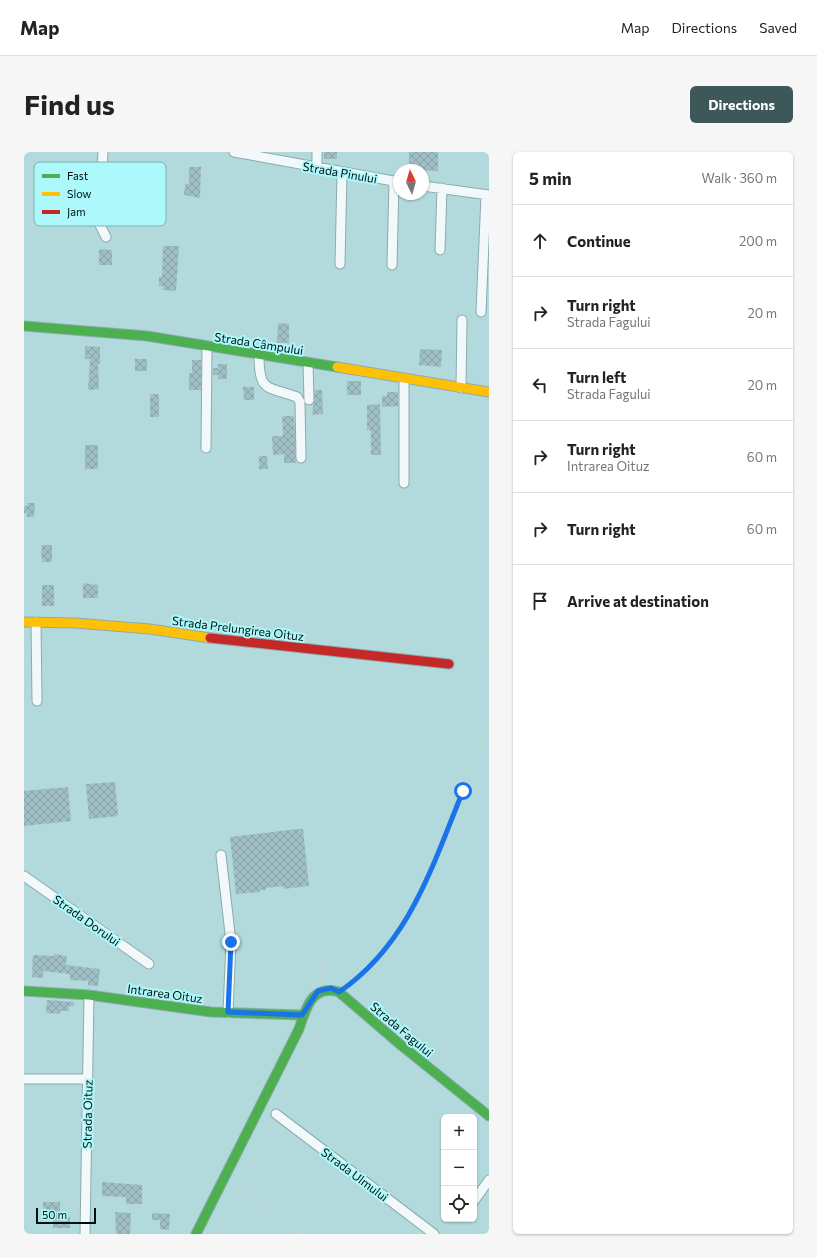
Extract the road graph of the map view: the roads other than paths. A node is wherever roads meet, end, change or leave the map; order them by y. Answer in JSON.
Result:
{"nodes":[{"id":1,"x":103,"y":152,"type":"edge"},
{"id":2,"x":235,"y":152,"type":"edge"},
{"id":3,"x":317,"y":152,"type":"edge"},
{"id":4,"x":102,"y":162,"type":"edge"},
{"id":5,"x":317,"y":168,"type":"junction"},
{"id":6,"x":342,"y":173,"type":"junction"},
{"id":7,"x":393,"y":182,"type":"edge"},
{"id":8,"x":429,"y":187,"type":"edge"},
{"id":9,"x":442,"y":188,"type":"junction"},
{"id":10,"x":487,"y":195,"type":"edge"},
{"id":11,"x":395,"y":200,"type":"edge"},
{"id":12,"x":100,"y":226,"type":"edge"},
{"id":13,"x":106,"y":237,"type":"dead end"},
{"id":14,"x":440,"y":250,"type":"dead end"},
{"id":15,"x":340,"y":264,"type":"dead end"},
{"id":16,"x":392,"y":265,"type":"dead end"},
{"id":17,"x":481,"y":312,"type":"dead end"},
{"id":18,"x":462,"y":320,"type":"dead end"},
{"id":19,"x":24,"y":326,"type":"edge"},
{"id":20,"x":207,"y":346,"type":"junction"},
{"id":21,"x":259,"y":355,"type":"junction"},
{"id":22,"x":308,"y":363,"type":"junction"},
{"id":23,"x":404,"y":379,"type":"junction"},
{"id":24,"x":461,"y":388,"type":"junction"},
{"id":25,"x":489,"y":392,"type":"edge"},
{"id":26,"x":309,"y":400,"type":"dead end"},
{"id":27,"x":206,"y":448,"type":"dead end"},
{"id":28,"x":301,"y":458,"type":"dead end"},
{"id":29,"x":404,"y":483,"type":"dead end"},
{"id":30,"x":24,"y":622,"type":"edge"},
{"id":31,"x":36,"y":622,"type":"junction"},
{"id":32,"x":449,"y":664,"type":"road end"},
{"id":33,"x":37,"y":701,"type":"dead end"},
{"id":34,"x":221,"y":855,"type":"dead end"},
{"id":35,"x":24,"y":876,"type":"edge"},
{"id":36,"x":149,"y":964,"type":"dead end"},
{"id":37,"x":24,"y":991,"type":"edge"},
{"id":38,"x":89,"y":995,"type":"junction"},
{"id":39,"x":228,"y":1012,"type":"junction"},
{"id":40,"x":302,"y":1015,"type":"junction"},
{"id":41,"x":24,"y":1079,"type":"edge"},
{"id":42,"x":88,"y":1079,"type":"junction"},
{"id":43,"x":276,"y":1114,"type":"road end"},
{"id":44,"x":489,"y":1116,"type":"edge"},
{"id":45,"x":489,"y":1180,"type":"edge"},
{"id":46,"x":477,"y":1197,"type":"edge"},
{"id":47,"x":85,"y":1234,"type":"edge"},
{"id":48,"x":196,"y":1234,"type":"edge"},
{"id":49,"x":434,"y":1234,"type":"edge"}],
"edges":[{"from":1,"to":4,"type":"street"},
{"from":2,"to":5,"type":"street","name":"Strada Pinului"},
{"from":3,"to":5,"type":"street"},
{"from":5,"to":6,"type":"street","name":"Strada Pinului"},
{"from":6,"to":7,"type":"street","name":"Strada Pinului"},
{"from":6,"to":15,"type":"street"},
{"from":8,"to":9,"type":"street"},
{"from":9,"to":10,"type":"street"},
{"from":9,"to":14,"type":"street"},
{"from":10,"to":17,"type":"street"},
{"from":11,"to":16,"type":"street"},
{"from":12,"to":13,"type":"street"},
{"from":18,"to":24,"type":"street"},
{"from":19,"to":20,"type":"street","name":"Strada Câmpului"},
{"from":20,"to":21,"type":"street","name":"Strada Câmpului"},
{"from":20,"to":27,"type":"street"},
{"from":21,"to":22,"type":"street","name":"Strada Câmpului"},
{"from":21,"to":28,"type":"street"},
{"from":22,"to":23,"type":"street","name":"Strada Câmpului"},
{"from":22,"to":26,"type":"street"},
{"from":23,"to":24,"type":"street","name":"Strada Câmpului"},
{"from":23,"to":29,"type":"street"},
{"from":24,"to":25,"type":"street","name":"Strada Câmpului"},
{"from":30,"to":31,"type":"street","name":"Strada Prelungirea Oituz"},
{"from":31,"to":32,"type":"street","name":"Strada Prelungirea Oituz"},
{"from":31,"to":33,"type":"street"},
{"from":34,"to":39,"type":"street"},
{"from":35,"to":36,"type":"street","name":"Strada Dorului"},
{"from":37,"to":38,"type":"street","name":"Intrarea Oituz"},
{"from":38,"to":39,"type":"street","name":"Intrarea Oituz"},
{"from":38,"to":42,"type":"street","name":"Strada Oituz"},
{"from":39,"to":40,"type":"street","name":"Intrarea Oituz"},
{"from":40,"to":44,"type":"street","name":"Strada Fagului"},
{"from":40,"to":48,"type":"street"},
{"from":41,"to":42,"type":"street"},
{"from":42,"to":47,"type":"street","name":"Strada Oituz"},
{"from":43,"to":49,"type":"street","name":"Strada Ulmului"},
{"from":45,"to":46,"type":"street"}]}
